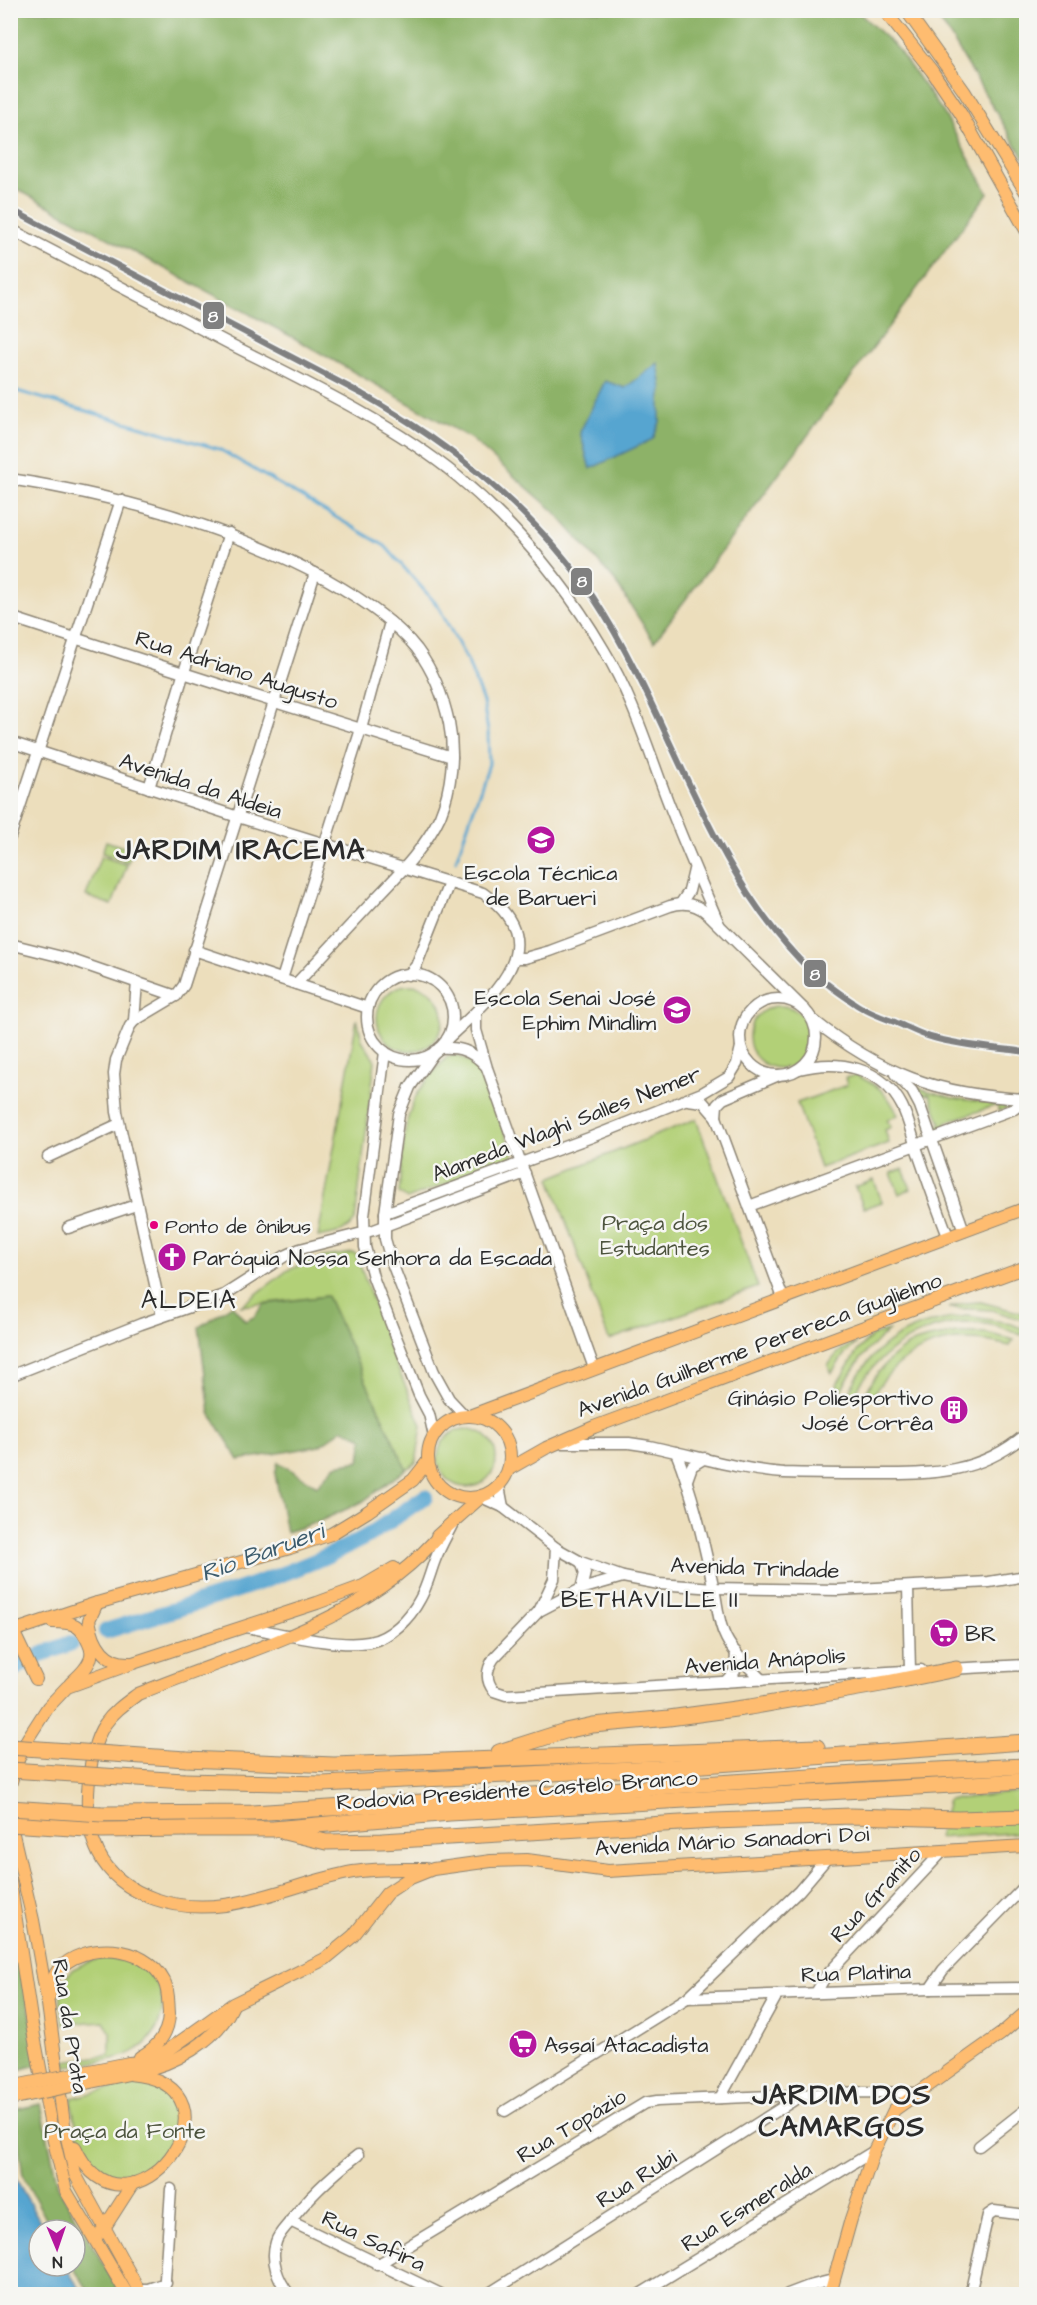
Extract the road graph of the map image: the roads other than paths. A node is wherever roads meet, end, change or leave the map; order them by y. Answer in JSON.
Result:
{"nodes":[{"id":1,"x":884,"y":10,"type":"edge"},
{"id":2,"x":906,"y":10,"type":"edge"},
{"id":3,"x":1026,"y":192,"type":"edge"},
{"id":4,"x":10,"y":229,"type":"edge"},
{"id":5,"x":1026,"y":230,"type":"edge"},
{"id":6,"x":10,"y":479,"type":"edge"},
{"id":7,"x":121,"y":500,"type":"junction"},
{"id":8,"x":229,"y":533,"type":"junction"},
{"id":9,"x":315,"y":573,"type":"junction"},
{"id":10,"x":10,"y":617,"type":"edge"},
{"id":11,"x":390,"y":622,"type":"junction"},
{"id":12,"x":76,"y":639,"type":"junction"},
{"id":13,"x":184,"y":672,"type":"junction"},
{"id":14,"x":272,"y":702,"type":"junction"},
{"id":15,"x":361,"y":729,"type":"junction"},
{"id":16,"x":10,"y":742,"type":"edge"},
{"id":17,"x":37,"y":750,"type":"junction"},
{"id":18,"x":452,"y":758,"type":"junction"},
{"id":19,"x":149,"y":788,"type":"junction"},
{"id":20,"x":238,"y":818,"type":"junction"},
{"id":21,"x":10,"y":837,"type":"edge"},
{"id":22,"x":325,"y":845,"type":"junction"},
{"id":23,"x":403,"y":869,"type":"junction"},
{"id":24,"x":694,"y":870,"type":"junction"},
{"id":25,"x":449,"y":883,"type":"junction"},
{"id":26,"x":681,"y":903,"type":"junction"},
{"id":27,"x":719,"y":924,"type":"junction"},
{"id":28,"x":10,"y":944,"type":"edge"},
{"id":29,"x":194,"y":950,"type":"junction"},
{"id":30,"x":515,"y":958,"type":"junction"},
{"id":31,"x":767,"y":972,"type":"junction"},
{"id":32,"x":408,"y":975,"type":"junction"},
{"id":33,"x":282,"y":979,"type":"junction"},
{"id":34,"x":137,"y":982,"type":"junction"},
{"id":35,"x":296,"y":984,"type":"junction"},
{"id":36,"x":176,"y":996,"type":"junction"},
{"id":37,"x":765,"y":1002,"type":"junction"},
{"id":38,"x":368,"y":1008,"type":"junction"},
{"id":39,"x":476,"y":1012,"type":"junction"},
{"id":40,"x":807,"y":1014,"type":"junction"},
{"id":41,"x":134,"y":1021,"type":"junction"},
{"id":42,"x":447,"y":1039,"type":"junction"},
{"id":43,"x":741,"y":1047,"type":"junction"},
{"id":44,"x":437,"y":1050,"type":"junction"},
{"id":45,"x":385,"y":1052,"type":"junction"},
{"id":46,"x":487,"y":1068,"type":"junction"},
{"id":47,"x":888,"y":1068,"type":"junction"},
{"id":48,"x":799,"y":1069,"type":"junction"},
{"id":49,"x":780,"y":1075,"type":"junction"},
{"id":50,"x":1026,"y":1099,"type":"edge"},
{"id":51,"x":685,"y":1100,"type":"junction"},
{"id":52,"x":716,"y":1117,"type":"junction"},
{"id":53,"x":119,"y":1124,"type":"junction"},
{"id":54,"x":932,"y":1140,"type":"junction"},
{"id":55,"x":915,"y":1146,"type":"junction"},
{"id":56,"x":48,"y":1157,"type":"dead end"},
{"id":57,"x":521,"y":1162,"type":"junction"},
{"id":58,"x":525,"y":1173,"type":"junction"},
{"id":59,"x":136,"y":1205,"type":"junction"},
{"id":60,"x":749,"y":1206,"type":"junction"},
{"id":61,"x":1026,"y":1208,"type":"edge"},
{"id":62,"x":385,"y":1213,"type":"junction"},
{"id":63,"x":68,"y":1227,"type":"dead end"},
{"id":64,"x":384,"y":1227,"type":"junction"},
{"id":65,"x":964,"y":1230,"type":"junction"},
{"id":66,"x":364,"y":1234,"type":"junction"},
{"id":67,"x":948,"y":1236,"type":"junction"},
{"id":68,"x":1026,"y":1267,"type":"edge"},
{"id":69,"x":783,"y":1298,"type":"junction"},
{"id":70,"x":162,"y":1316,"type":"junction"},
{"id":71,"x":594,"y":1368,"type":"junction"},
{"id":72,"x":10,"y":1376,"type":"edge"},
{"id":73,"x":467,"y":1416,"type":"junction"},
{"id":74,"x":1026,"y":1434,"type":"edge"},
{"id":75,"x":434,"y":1436,"type":"junction"},
{"id":76,"x":556,"y":1443,"type":"junction"},
{"id":77,"x":676,"y":1452,"type":"junction"},
{"id":78,"x":705,"y":1458,"type":"junction"},
{"id":79,"x":428,"y":1461,"type":"junction"},
{"id":80,"x":509,"y":1469,"type":"junction"},
{"id":81,"x":687,"y":1479,"type":"junction"},
{"id":82,"x":499,"y":1486,"type":"junction"},
{"id":83,"x":481,"y":1497,"type":"junction"},
{"id":84,"x":503,"y":1508,"type":"junction"},
{"id":85,"x":454,"y":1523,"type":"junction"},
{"id":86,"x":443,"y":1531,"type":"junction"},
{"id":87,"x":556,"y":1548,"type":"junction"},
{"id":88,"x":581,"y":1562,"type":"junction"},
{"id":89,"x":1026,"y":1576,"type":"edge"},
{"id":90,"x":623,"y":1577,"type":"junction"},
{"id":91,"x":908,"y":1587,"type":"junction"},
{"id":92,"x":714,"y":1588,"type":"junction"},
{"id":93,"x":581,"y":1589,"type":"junction"},
{"id":94,"x":97,"y":1603,"type":"junction"},
{"id":95,"x":539,"y":1611,"type":"junction"},
{"id":96,"x":39,"y":1622,"type":"junction"},
{"id":97,"x":246,"y":1627,"type":"junction"},
{"id":98,"x":12,"y":1632,"type":"edge"},
{"id":99,"x":290,"y":1635,"type":"junction"},
{"id":100,"x":736,"y":1652,"type":"junction"},
{"id":101,"x":133,"y":1663,"type":"junction"},
{"id":102,"x":1026,"y":1665,"type":"edge"},
{"id":103,"x":956,"y":1668,"type":"junction"},
{"id":104,"x":910,"y":1671,"type":"junction"},
{"id":105,"x":36,"y":1679,"type":"dead end"},
{"id":106,"x":762,"y":1680,"type":"junction"},
{"id":107,"x":725,"y":1682,"type":"junction"},
{"id":108,"x":67,"y":1687,"type":"junction"},
{"id":109,"x":1026,"y":1733,"type":"edge"},
{"id":110,"x":1026,"y":1742,"type":"edge"},
{"id":111,"x":10,"y":1747,"type":"edge"},
{"id":112,"x":961,"y":1747,"type":"junction"},
{"id":113,"x":480,"y":1758,"type":"junction"},
{"id":114,"x":1026,"y":1766,"type":"edge"},
{"id":115,"x":10,"y":1770,"type":"edge"},
{"id":116,"x":913,"y":1771,"type":"junction"},
{"id":117,"x":428,"y":1778,"type":"junction"},
{"id":118,"x":1026,"y":1781,"type":"edge"},
{"id":119,"x":10,"y":1785,"type":"edge"},
{"id":120,"x":10,"y":1808,"type":"edge"},
{"id":121,"x":1026,"y":1817,"type":"edge"},
{"id":122,"x":10,"y":1823,"type":"edge"},
{"id":123,"x":273,"y":1829,"type":"junction"},
{"id":124,"x":1026,"y":1846,"type":"edge"},
{"id":125,"x":943,"y":1851,"type":"junction"},
{"id":126,"x":827,"y":1858,"type":"junction"},
{"id":127,"x":433,"y":1869,"type":"junction"},
{"id":128,"x":10,"y":1881,"type":"edge"},
{"id":129,"x":1026,"y":1885,"type":"edge"},
{"id":130,"x":930,"y":1989,"type":"junction"},
{"id":131,"x":1026,"y":1989,"type":"edge"},
{"id":132,"x":816,"y":1993,"type":"junction"},
{"id":133,"x":777,"y":1995,"type":"junction"},
{"id":134,"x":687,"y":1998,"type":"junction"},
{"id":135,"x":48,"y":2004,"type":"junction"},
{"id":136,"x":1026,"y":2012,"type":"edge"},
{"id":137,"x":129,"y":2068,"type":"junction"},
{"id":138,"x":10,"y":2087,"type":"edge"},
{"id":139,"x":917,"y":2093,"type":"junction"},
{"id":140,"x":804,"y":2094,"type":"junction"},
{"id":141,"x":720,"y":2098,"type":"junction"},
{"id":142,"x":10,"y":2099,"type":"edge"},
{"id":143,"x":505,"y":2111,"type":"dead end"},
{"id":144,"x":1024,"y":2116,"type":"edge"},
{"id":145,"x":64,"y":2124,"type":"junction"},
{"id":146,"x":979,"y":2146,"type":"dead end"},
{"id":147,"x":874,"y":2151,"type":"junction"},
{"id":148,"x":358,"y":2156,"type":"dead end"},
{"id":149,"x":133,"y":2183,"type":"junction"},
{"id":150,"x":171,"y":2189,"type":"dead end"},
{"id":151,"x":1026,"y":2215,"type":"edge"},
{"id":152,"x":290,"y":2221,"type":"junction"},
{"id":153,"x":104,"y":2228,"type":"junction"},
{"id":154,"x":96,"y":2244,"type":"junction"},
{"id":155,"x":377,"y":2265,"type":"junction"},
{"id":156,"x":833,"y":2280,"type":"junction"},
{"id":157,"x":166,"y":2283,"type":"junction"},
{"id":158,"x":136,"y":2293,"type":"edge"},
{"id":159,"x":164,"y":2295,"type":"edge"},
{"id":160,"x":288,"y":2295,"type":"edge"},
{"id":161,"x":441,"y":2295,"type":"edge"},
{"id":162,"x":489,"y":2295,"type":"edge"},
{"id":163,"x":640,"y":2295,"type":"edge"},
{"id":164,"x":788,"y":2295,"type":"edge"},
{"id":165,"x":830,"y":2295,"type":"edge"},
{"id":166,"x":970,"y":2295,"type":"edge"}],
"edges":[{"from":1,"to":5,"type":"main road"},
{"from":2,"to":3,"type":"main road"},
{"from":4,"to":24,"type":"street"},
{"from":6,"to":7,"type":"street"},
{"from":7,"to":8,"type":"street"},
{"from":7,"to":12,"type":"street"},
{"from":8,"to":9,"type":"street"},
{"from":8,"to":13,"type":"street"},
{"from":9,"to":11,"type":"street"},
{"from":9,"to":14,"type":"street"},
{"from":10,"to":12,"type":"street","name":"Rua Adriano Augusto"},
{"from":11,"to":15,"type":"street"},
{"from":11,"to":18,"type":"street"},
{"from":12,"to":13,"type":"street","name":"Rua Adriano Augusto"},
{"from":12,"to":17,"type":"street"},
{"from":13,"to":14,"type":"street","name":"Rua Adriano Augusto"},
{"from":13,"to":19,"type":"street"},
{"from":14,"to":15,"type":"street","name":"Rua Adriano Augusto"},
{"from":14,"to":20,"type":"street"},
{"from":15,"to":18,"type":"street","name":"Rua Adriano Augusto"},
{"from":15,"to":22,"type":"street"},
{"from":16,"to":17,"type":"street","name":"Avenida da Aldeia"},
{"from":17,"to":19,"type":"street","name":"Avenida da Aldeia"},
{"from":17,"to":21,"type":"street"},
{"from":18,"to":23,"type":"street"},
{"from":19,"to":20,"type":"street","name":"Avenida da Aldeia"},
{"from":20,"to":22,"type":"street","name":"Avenida da Aldeia"},
{"from":20,"to":29,"type":"street"},
{"from":22,"to":23,"type":"street","name":"Avenida da Aldeia"},
{"from":22,"to":33,"type":"street"},
{"from":23,"to":25,"type":"street","name":"Avenida da Aldeia"},
{"from":23,"to":35,"type":"street"},
{"from":24,"to":26,"type":"street"},
{"from":24,"to":27,"type":"street"},
{"from":25,"to":30,"type":"street","name":"Avenida da Aldeia"},
{"from":25,"to":32,"type":"street"},
{"from":26,"to":27,"type":"street"},
{"from":26,"to":30,"type":"street"},
{"from":27,"to":31,"type":"street"},
{"from":28,"to":34,"type":"street"},
{"from":29,"to":33,"type":"street"},
{"from":29,"to":36,"type":"street"},
{"from":30,"to":39,"type":"street"},
{"from":31,"to":37,"type":"street"},
{"from":31,"to":40,"type":"street"},
{"from":32,"to":38,"type":"street"},
{"from":32,"to":42,"type":"street"},
{"from":33,"to":35,"type":"street"},
{"from":34,"to":36,"type":"street"},
{"from":34,"to":41,"type":"street"},
{"from":35,"to":38,"type":"street"},
{"from":36,"to":41,"type":"street"},
{"from":37,"to":40,"type":"street"},
{"from":37,"to":43,"type":"street"},
{"from":38,"to":45,"type":"street"},
{"from":39,"to":42,"type":"street"},
{"from":39,"to":46,"type":"street"},
{"from":40,"to":47,"type":"street"},
{"from":40,"to":48,"type":"street"},
{"from":41,"to":53,"type":"street"},
{"from":42,"to":44,"type":"street"},
{"from":43,"to":49,"type":"street"},
{"from":43,"to":51,"type":"street","name":"Alameda Waghi Salles Nemer"},
{"from":44,"to":45,"type":"street"},
{"from":44,"to":46,"type":"street"},
{"from":44,"to":62,"type":"street"},
{"from":45,"to":66,"type":"street"},
{"from":46,"to":57,"type":"street"},
{"from":47,"to":50,"type":"street"},
{"from":47,"to":54,"type":"street"},
{"from":48,"to":49,"type":"street"},
{"from":48,"to":55,"type":"street"},
{"from":49,"to":52,"type":"street"},
{"from":50,"to":54,"type":"street"},
{"from":51,"to":52,"type":"street"},
{"from":51,"to":57,"type":"street","name":"Alameda Waghi Salles Nemer"},
{"from":52,"to":60,"type":"street"},
{"from":53,"to":56,"type":"street"},
{"from":53,"to":59,"type":"street"},
{"from":54,"to":55,"type":"street"},
{"from":54,"to":65,"type":"street"},
{"from":55,"to":60,"type":"street"},
{"from":55,"to":67,"type":"street"},
{"from":57,"to":58,"type":"street"},
{"from":57,"to":62,"type":"street","name":"Alameda Waghi Salles Nemer"},
{"from":58,"to":64,"type":"street","name":"Alameda Waghi Salles Nemer"},
{"from":58,"to":71,"type":"street"},
{"from":59,"to":63,"type":"street"},
{"from":59,"to":70,"type":"street"},
{"from":60,"to":69,"type":"street"},
{"from":61,"to":65,"type":"main road"},
{"from":62,"to":64,"type":"street"},
{"from":64,"to":66,"type":"street","name":"Alameda Waghi Salles Nemer"},
{"from":64,"to":73,"type":"street"},
{"from":65,"to":67,"type":"main road"},
{"from":66,"to":70,"type":"street","name":"Alameda Waghi Salles Nemer"},
{"from":66,"to":75,"type":"street"},
{"from":67,"to":69,"type":"main road"},
{"from":68,"to":76,"type":"main road","name":"Avenida Guilherme Perereca Guglielmo"},
{"from":69,"to":71,"type":"main road"},
{"from":70,"to":72,"type":"street","name":"Alameda Waghi Salles Nemer"},
{"from":71,"to":73,"type":"main road"},
{"from":73,"to":75,"type":"main road"},
{"from":73,"to":80,"type":"main road"},
{"from":74,"to":78,"type":"street"},
{"from":75,"to":79,"type":"main road"},
{"from":76,"to":77,"type":"street"},
{"from":76,"to":80,"type":"main road","name":"Avenida Guilherme Perereca Guglielmo"},
{"from":77,"to":78,"type":"street"},
{"from":77,"to":81,"type":"street"},
{"from":78,"to":81,"type":"street"},
{"from":79,"to":83,"type":"main road"},
{"from":79,"to":94,"type":"main road"},
{"from":80,"to":82,"type":"main road"},
{"from":81,"to":92,"type":"street"},
{"from":82,"to":83,"type":"main road"},
{"from":82,"to":84,"type":"street"},
{"from":83,"to":84,"type":"street","name":"Avenida Trindade"},
{"from":83,"to":85,"type":"main road"},
{"from":84,"to":87,"type":"street","name":"Avenida Trindade"},
{"from":85,"to":86,"type":"main road"},
{"from":85,"to":99,"type":"street"},
{"from":86,"to":97,"type":"main road"},
{"from":86,"to":99,"type":"main road"},
{"from":87,"to":88,"type":"street","name":"Avenida Trindade"},
{"from":87,"to":95,"type":"street"},
{"from":88,"to":90,"type":"street","name":"Avenida Trindade"},
{"from":88,"to":93,"type":"street"},
{"from":89,"to":91,"type":"street","name":"Avenida Trindade"},
{"from":90,"to":92,"type":"street","name":"Avenida Trindade"},
{"from":90,"to":93,"type":"street"},
{"from":91,"to":92,"type":"street","name":"Avenida Trindade"},
{"from":91,"to":104,"type":"street"},
{"from":92,"to":100,"type":"street"},
{"from":93,"to":95,"type":"street"},
{"from":94,"to":96,"type":"main road"},
{"from":94,"to":101,"type":"main road"},
{"from":95,"to":107,"type":"street","name":"Avenida Anápolis"},
{"from":96,"to":98,"type":"main road"},
{"from":96,"to":108,"type":"main road"},
{"from":97,"to":99,"type":"street"},
{"from":97,"to":101,"type":"main road"},
{"from":98,"to":105,"type":"main road"},
{"from":99,"to":127,"type":"main road"},
{"from":100,"to":106,"type":"street"},
{"from":100,"to":107,"type":"street"},
{"from":101,"to":108,"type":"main road"},
{"from":102,"to":103,"type":"street","name":"Avenida Anápolis"},
{"from":103,"to":104,"type":"street","name":"Avenida Anápolis"},
{"from":103,"to":113,"type":"highway"},
{"from":104,"to":106,"type":"street","name":"Avenida Anápolis"},
{"from":106,"to":107,"type":"street","name":"Avenida Anápolis"},
{"from":108,"to":119,"type":"main road"},
{"from":109,"to":112,"type":"highway"},
{"from":109,"to":113,"type":"highway","name":"Rodovia Presidente Castelo Branco"},
{"from":110,"to":112,"type":"highway","name":"Rodovia Presidente Castelo Branco"},
{"from":111,"to":113,"type":"highway","name":"Rodovia Presidente Castelo Branco","bridge":true},
{"from":112,"to":117,"type":"highway","name":"Rodovia Presidente Castelo Branco"},
{"from":113,"to":117,"type":"highway"},
{"from":114,"to":116,"type":"highway","name":"Rodovia Presidente Castelo Branco"},
{"from":115,"to":117,"type":"highway","name":"Rodovia Presidente Castelo Branco","bridge":true},
{"from":116,"to":118,"type":"highway","name":"Rodovia Presidente Castelo Branco"},
{"from":116,"to":120,"type":"highway","name":"Rodovia Presidente Castelo Branco","bridge":true},
{"from":118,"to":123,"type":"highway","name":"Rodovia Presidente Castelo Branco"},
{"from":121,"to":123,"type":"highway"},
{"from":122,"to":123,"type":"highway","name":"Rodovia Presidente Castelo Branco","bridge":true},
{"from":122,"to":135,"type":"main road","name":"Rua da Prata"},
{"from":124,"to":125,"type":"main road","name":"Avenida Mário Sanadori Doi"},
{"from":125,"to":126,"type":"main road","name":"Avenida Mário Sanadori Doi"},
{"from":125,"to":132,"type":"street","name":"Rua Granito"},
{"from":126,"to":127,"type":"main road","name":"Avenida Mário Sanadori Doi"},
{"from":126,"to":134,"type":"street"},
{"from":127,"to":137,"type":"main road","name":"Avenida Mário Sanadori Doi"},
{"from":128,"to":154,"type":"main road","name":"Rua da Prata"},
{"from":129,"to":130,"type":"street"},
{"from":130,"to":131,"type":"street","name":"Rua Platina"},
{"from":130,"to":132,"type":"street","name":"Rua Platina"},
{"from":132,"to":133,"type":"street","name":"Rua Platina"},
{"from":133,"to":134,"type":"street","name":"Rua Platina"},
{"from":133,"to":141,"type":"street"},
{"from":134,"to":143,"type":"street"},
{"from":135,"to":137,"type":"main road"},
{"from":135,"to":145,"type":"main road","name":"Rua da Prata"},
{"from":136,"to":139,"type":"main road"},
{"from":137,"to":138,"type":"main road","bridge":true},
{"from":137,"to":142,"type":"main road","bridge":true},
{"from":137,"to":149,"type":"main road"},
{"from":139,"to":140,"type":"street","name":"Rua Topázio"},
{"from":139,"to":147,"type":"main road"},
{"from":140,"to":141,"type":"street","name":"Rua Topázio"},
{"from":140,"to":162,"type":"street","name":"Rua Rubi"},
{"from":141,"to":155,"type":"street","name":"Rua Topázio"},
{"from":144,"to":146,"type":"street"},
{"from":145,"to":149,"type":"main road"},
{"from":145,"to":153,"type":"main road","name":"Rua da Prata"},
{"from":147,"to":156,"type":"main road"},
{"from":147,"to":163,"type":"street","name":"Rua Esmeralda"},
{"from":148,"to":152,"type":"street"},
{"from":149,"to":153,"type":"main road"},
{"from":150,"to":157,"type":"street"},
{"from":151,"to":166,"type":"street"},
{"from":152,"to":155,"type":"street","name":"Rua Safira"},
{"from":152,"to":160,"type":"street"},
{"from":153,"to":154,"type":"main road"},
{"from":153,"to":158,"type":"main road","name":"Rua da Prata"},
{"from":154,"to":158,"type":"main road","name":"Rua da Prata"},
{"from":155,"to":161,"type":"street","name":"Rua Safira"},
{"from":156,"to":164,"type":"street"},
{"from":156,"to":165,"type":"main road"},
{"from":157,"to":158,"type":"street"},
{"from":157,"to":159,"type":"street"}]}
